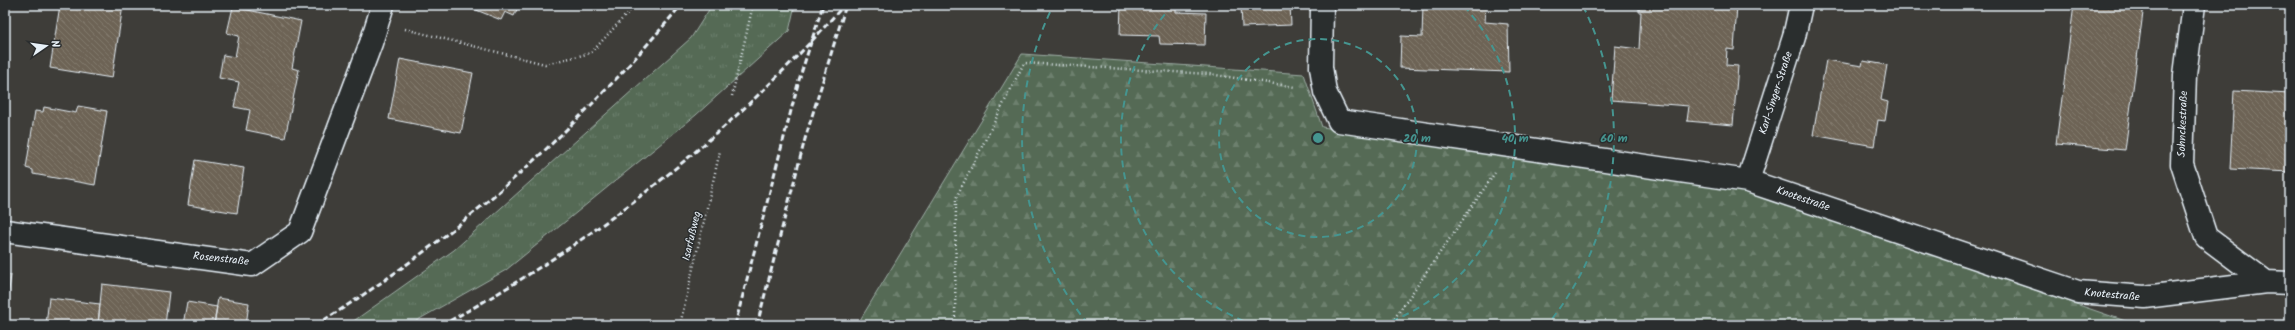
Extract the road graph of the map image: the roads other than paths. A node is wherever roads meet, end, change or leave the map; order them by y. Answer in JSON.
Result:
{"nodes":[{"id":1,"x":1322,"y":5,"type":"edge"},
{"id":2,"x":1801,"y":5,"type":"edge"},
{"id":3,"x":2194,"y":5,"type":"edge"},
{"id":4,"x":380,"y":14,"type":"edge"},
{"id":5,"x":1748,"y":181,"type":"junction"},
{"id":6,"x":5,"y":231,"type":"edge"},
{"id":7,"x":2266,"y":282,"type":"junction"},
{"id":8,"x":2290,"y":283,"type":"edge"}],
"edges":[{"from":1,"to":5,"type":"street","name":"Knotestraße"},
{"from":2,"to":5,"type":"street","name":"Karl-Singer-Straße"},
{"from":3,"to":7,"type":"street","name":"Sohnckestraße"},
{"from":4,"to":6,"type":"street","name":"Rosenstraße"},
{"from":5,"to":7,"type":"street","name":"Knotestraße"},
{"from":7,"to":8,"type":"street","name":"Knotestraße"}]}
